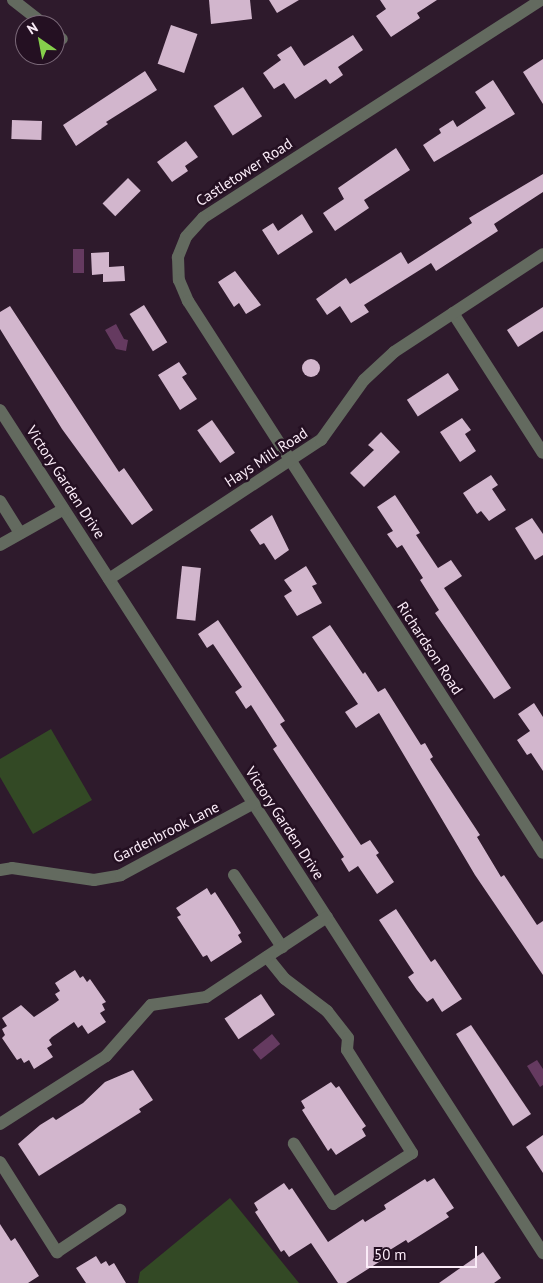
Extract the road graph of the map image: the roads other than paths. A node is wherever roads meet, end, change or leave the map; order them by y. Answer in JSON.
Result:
{"nodes":[{"id":1,"x":13,"y":0,"type":"edge"},
{"id":2,"x":541,"y":0,"type":"edge"},
{"id":3,"x":32,"y":15,"type":"edge"},
{"id":4,"x":543,"y":254,"type":"edge"},
{"id":5,"x":453,"y":313,"type":"junction"},
{"id":6,"x":0,"y":410,"type":"edge"},
{"id":7,"x":543,"y":453,"type":"edge"},
{"id":8,"x":290,"y":461,"type":"junction"},
{"id":9,"x":0,"y":501,"type":"edge"},
{"id":10,"x":64,"y":509,"type":"junction"},
{"id":11,"x":20,"y":533,"type":"junction"},
{"id":12,"x":0,"y":545,"type":"edge"},
{"id":13,"x":109,"y":579,"type":"junction"},
{"id":14,"x":254,"y":803,"type":"junction"},
{"id":15,"x":543,"y":853,"type":"edge"},
{"id":16,"x":0,"y":870,"type":"edge"},
{"id":17,"x":234,"y":875,"type":"dead end"},
{"id":18,"x":327,"y":917,"type":"junction"},
{"id":19,"x":282,"y":947,"type":"junction"},
{"id":20,"x":267,"y":957,"type":"junction"},
{"id":21,"x":0,"y":1124,"type":"edge"},
{"id":22,"x":294,"y":1144,"type":"dead end"},
{"id":23,"x":0,"y":1162,"type":"edge"},
{"id":24,"x":120,"y":1210,"type":"dead end"},
{"id":25,"x":543,"y":1253,"type":"edge"}],
"edges":[{"from":1,"to":3,"type":"street"},
{"from":2,"to":8,"type":"street","name":"Castletower Road"},
{"from":4,"to":5,"type":"street","name":"Hays Mill Road"},
{"from":5,"to":7,"type":"street"},
{"from":5,"to":8,"type":"street","name":"Hays Mill Road"},
{"from":6,"to":10,"type":"street","name":"Victory Garden Drive"},
{"from":8,"to":13,"type":"street","name":"Hays Mill Road"},
{"from":8,"to":15,"type":"street","name":"Richardson Road"},
{"from":9,"to":11,"type":"street"},
{"from":10,"to":11,"type":"street"},
{"from":10,"to":13,"type":"street","name":"Victory Garden Drive"},
{"from":11,"to":12,"type":"street"},
{"from":13,"to":14,"type":"street","name":"Victory Garden Drive"},
{"from":14,"to":16,"type":"street","name":"Gardenbrook Lane"},
{"from":14,"to":18,"type":"street","name":"Victory Garden Drive"},
{"from":17,"to":19,"type":"street"},
{"from":18,"to":19,"type":"street"},
{"from":18,"to":25,"type":"street","name":"Victory Garden Drive"},
{"from":19,"to":20,"type":"street"},
{"from":20,"to":21,"type":"street"},
{"from":20,"to":22,"type":"street"},
{"from":23,"to":24,"type":"street"}]}
